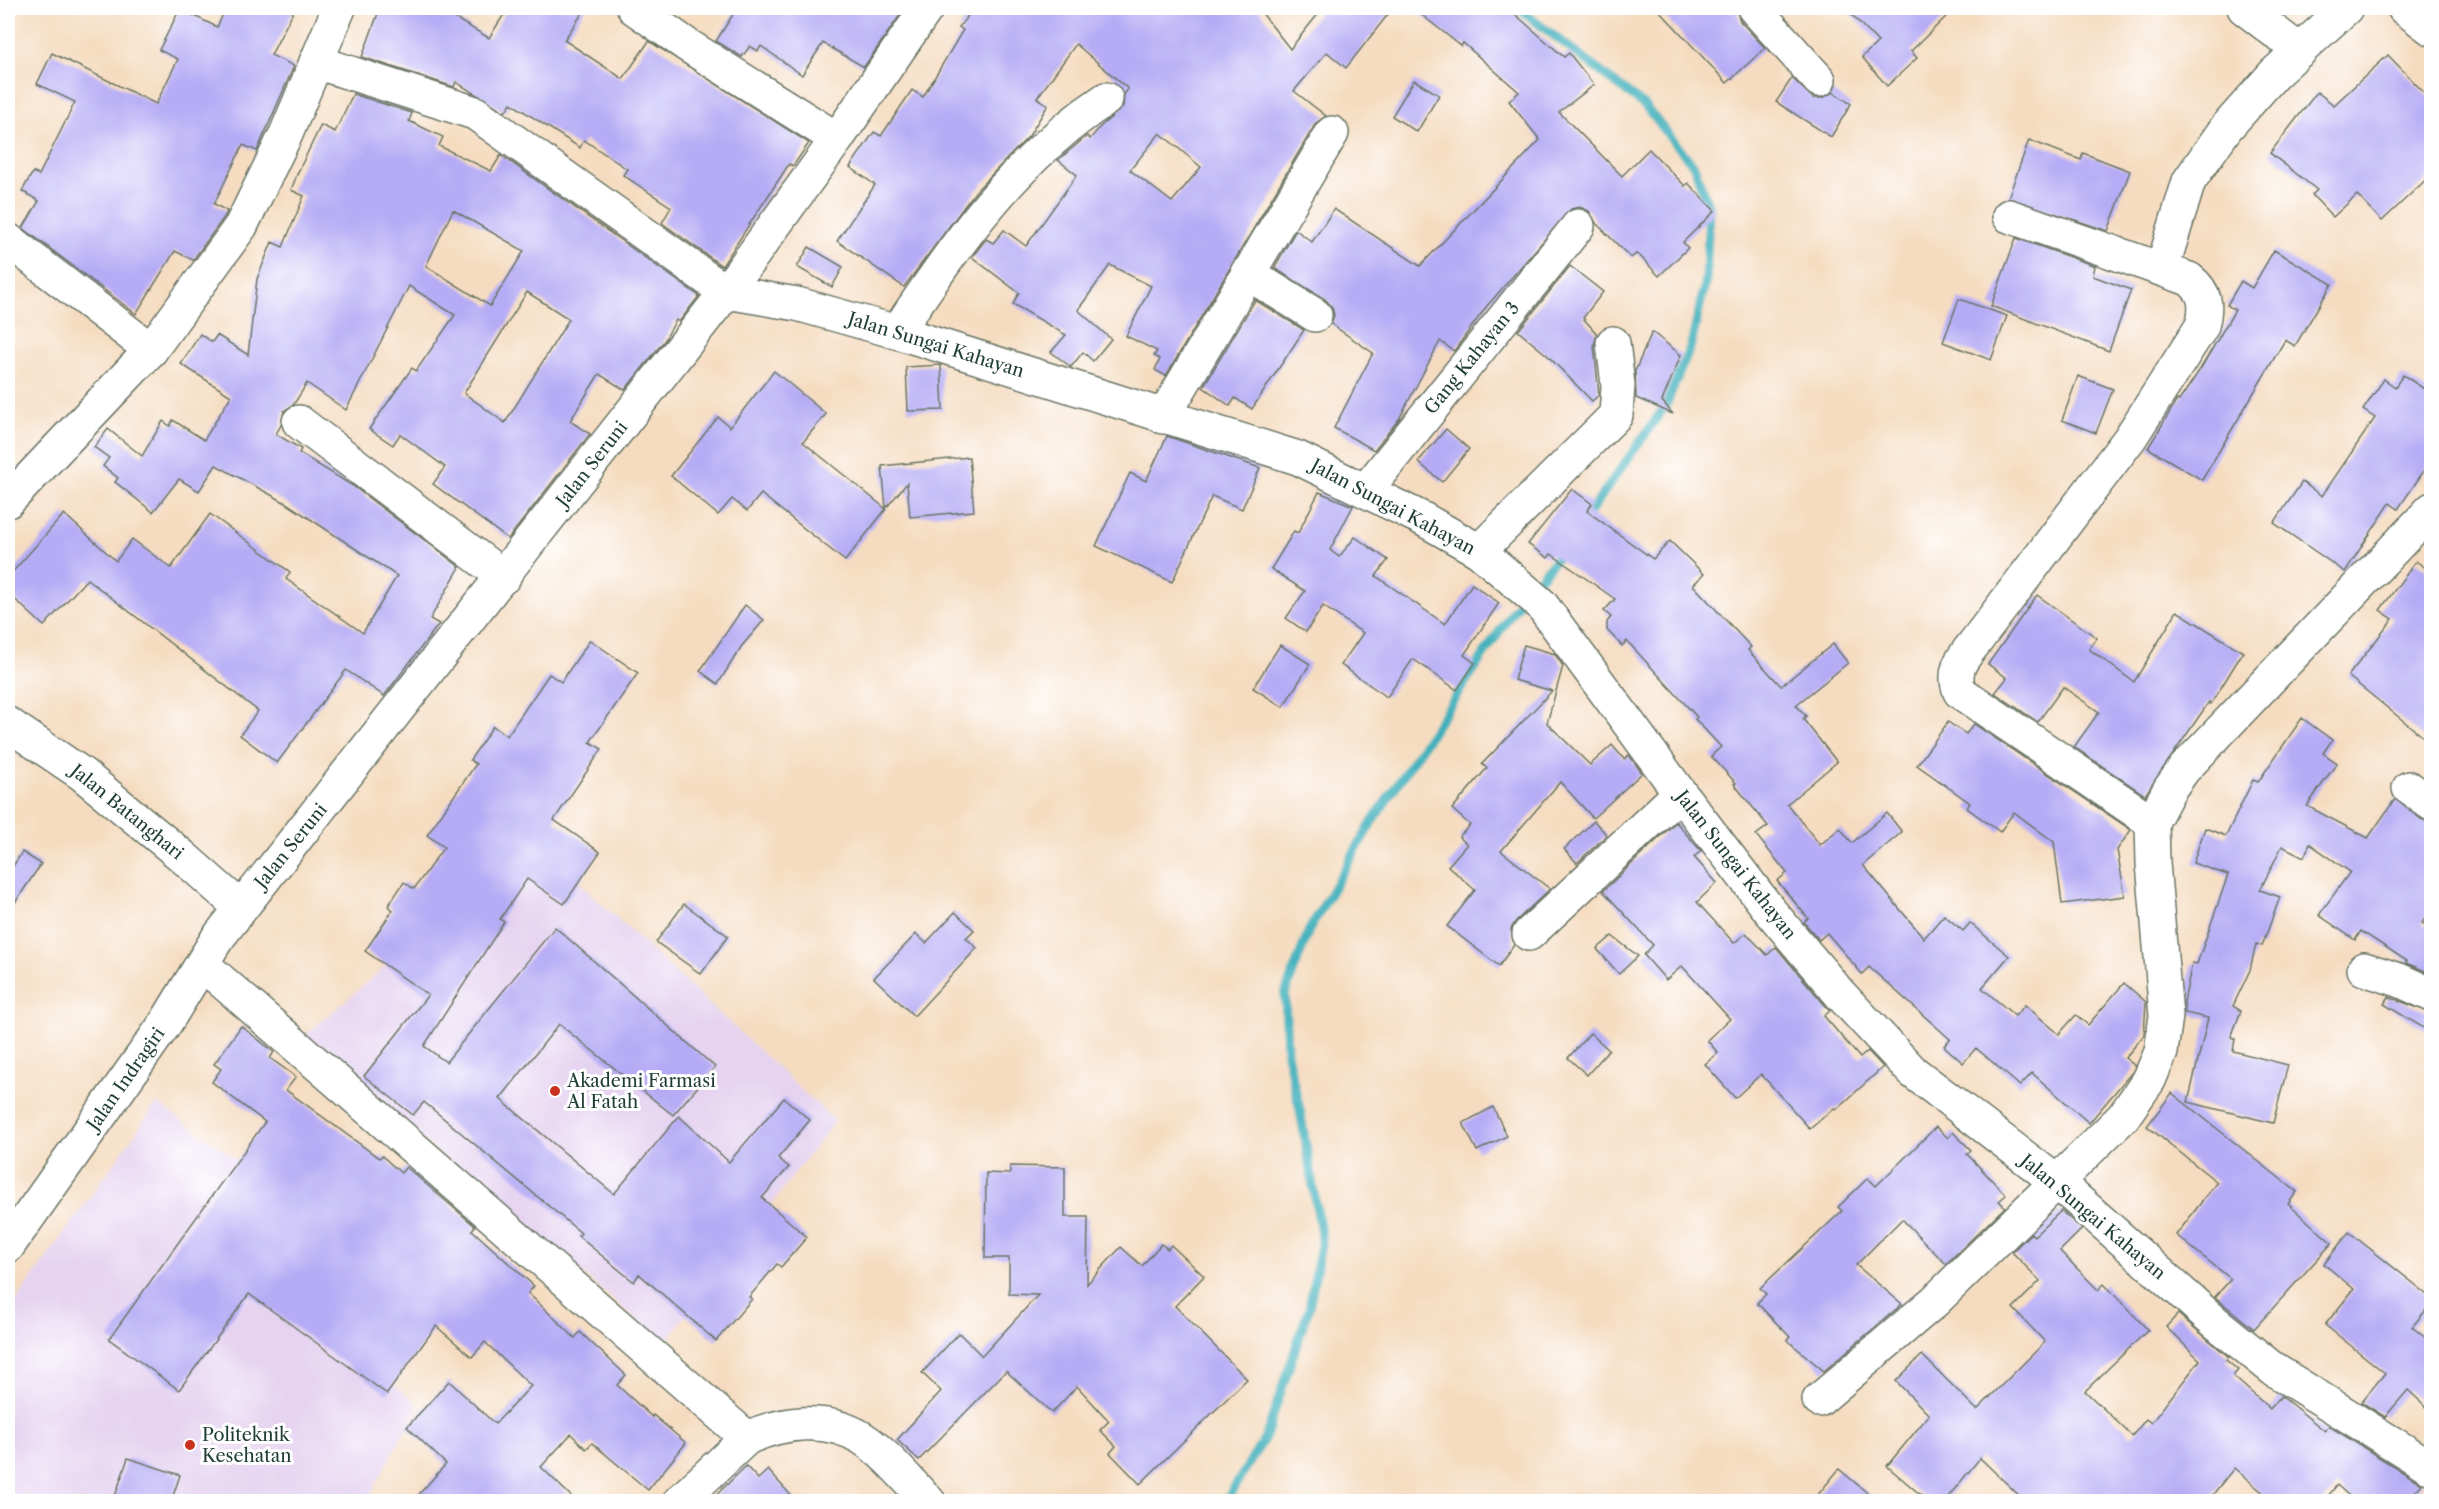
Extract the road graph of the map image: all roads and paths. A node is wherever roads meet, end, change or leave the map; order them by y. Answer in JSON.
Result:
{"nodes":[{"id":1,"x":339,"y":8,"type":"edge"},
{"id":2,"x":634,"y":8,"type":"edge"},
{"id":3,"x":927,"y":8,"type":"edge"},
{"id":4,"x":1754,"y":8,"type":"edge"},
{"id":5,"x":2244,"y":8,"type":"edge"},
{"id":6,"x":2346,"y":8,"type":"edge"},
{"id":7,"x":2404,"y":8,"type":"edge"},
{"id":8,"x":2432,"y":29,"type":"edge"},
{"id":9,"x":2300,"y":51,"type":"junction"},
{"id":10,"x":316,"y":62,"type":"junction"},
{"id":11,"x":1819,"y":80,"type":"dead end"},
{"id":12,"x":1106,"y":99,"type":"dead end"},
{"id":13,"x":1332,"y":133,"type":"dead end"},
{"id":14,"x":837,"y":139,"type":"junction"},
{"id":15,"x":2009,"y":216,"type":"dead end"},
{"id":16,"x":1578,"y":226,"type":"dead end"},
{"id":17,"x":8,"y":240,"type":"edge"},
{"id":18,"x":2162,"y":269,"type":"junction"},
{"id":19,"x":1247,"y":273,"type":"junction"},
{"id":20,"x":726,"y":292,"type":"junction"},
{"id":21,"x":1315,"y":315,"type":"dead end"},
{"id":22,"x":897,"y":332,"type":"junction"},
{"id":23,"x":1613,"y":343,"type":"dead end"},
{"id":24,"x":151,"y":350,"type":"junction"},
{"id":25,"x":1163,"y":417,"type":"junction"},
{"id":26,"x":299,"y":422,"type":"dead end"},
{"id":27,"x":1366,"y":490,"type":"junction"},
{"id":28,"x":8,"y":501,"type":"edge"},
{"id":29,"x":2432,"y":509,"type":"edge"},
{"id":30,"x":1479,"y":551,"type":"junction"},
{"id":31,"x":504,"y":578,"type":"junction"},
{"id":32,"x":8,"y":724,"type":"edge"},
{"id":33,"x":1680,"y":794,"type":"junction"},
{"id":34,"x":2152,"y":822,"type":"junction"},
{"id":35,"x":241,"y":908,"type":"junction"},
{"id":36,"x":1529,"y":934,"type":"dead end"},
{"id":37,"x":202,"y":964,"type":"junction"},
{"id":38,"x":2364,"y":969,"type":"dead end"},
{"id":39,"x":2432,"y":995,"type":"edge"},
{"id":40,"x":2057,"y":1182,"type":"junction"},
{"id":41,"x":8,"y":1246,"type":"edge"},
{"id":42,"x":1819,"y":1400,"type":"dead end"},
{"id":43,"x":747,"y":1438,"type":"junction"},
{"id":44,"x":2432,"y":1468,"type":"edge"},
{"id":45,"x":680,"y":1502,"type":"edge"},
{"id":46,"x":929,"y":1502,"type":"edge"}],
"edges":[{"from":1,"to":10,"type":"street"},
{"from":2,"to":14,"type":"street"},
{"from":3,"to":14,"type":"street","name":"Jalan Seruni"},
{"from":4,"to":11,"type":"street"},
{"from":5,"to":9,"type":"street"},
{"from":6,"to":9,"type":"street"},
{"from":7,"to":8,"type":"street"},
{"from":9,"to":18,"type":"street"},
{"from":10,"to":20,"type":"street","name":"Jalan Sungai Kahayan"},
{"from":10,"to":24,"type":"street"},
{"from":12,"to":22,"type":"street"},
{"from":13,"to":19,"type":"street"},
{"from":14,"to":20,"type":"street","name":"Jalan Seruni"},
{"from":15,"to":18,"type":"street"},
{"from":16,"to":27,"type":"street","name":"Gang Kahayan 3"},
{"from":17,"to":24,"type":"street"},
{"from":18,"to":34,"type":"street"},
{"from":19,"to":21,"type":"street"},
{"from":19,"to":25,"type":"street"},
{"from":20,"to":22,"type":"street","name":"Jalan Sungai Kahayan"},
{"from":20,"to":31,"type":"street","name":"Jalan Seruni"},
{"from":22,"to":25,"type":"street","name":"Jalan Sungai Kahayan"},
{"from":23,"to":30,"type":"street"},
{"from":24,"to":28,"type":"street"},
{"from":25,"to":27,"type":"street","name":"Jalan Sungai Kahayan"},
{"from":26,"to":31,"type":"street"},
{"from":27,"to":30,"type":"street","name":"Jalan Sungai Kahayan"},
{"from":29,"to":34,"type":"street"},
{"from":30,"to":33,"type":"street","name":"Jalan Sungai Kahayan"},
{"from":31,"to":35,"type":"street","name":"Jalan Seruni"},
{"from":32,"to":35,"type":"street","name":"Jalan Batanghari"},
{"from":33,"to":36,"type":"street"},
{"from":33,"to":40,"type":"street","name":"Jalan Sungai Kahayan"},
{"from":34,"to":40,"type":"street"},
{"from":35,"to":37,"type":"street","name":"Jalan Indragiri"},
{"from":37,"to":41,"type":"street","name":"Jalan Indragiri"},
{"from":37,"to":43,"type":"street"},
{"from":38,"to":39,"type":"street"},
{"from":40,"to":42,"type":"street"},
{"from":40,"to":44,"type":"street","name":"Jalan Sungai Kahayan"},
{"from":43,"to":45,"type":"street"},
{"from":43,"to":46,"type":"street"}]}
